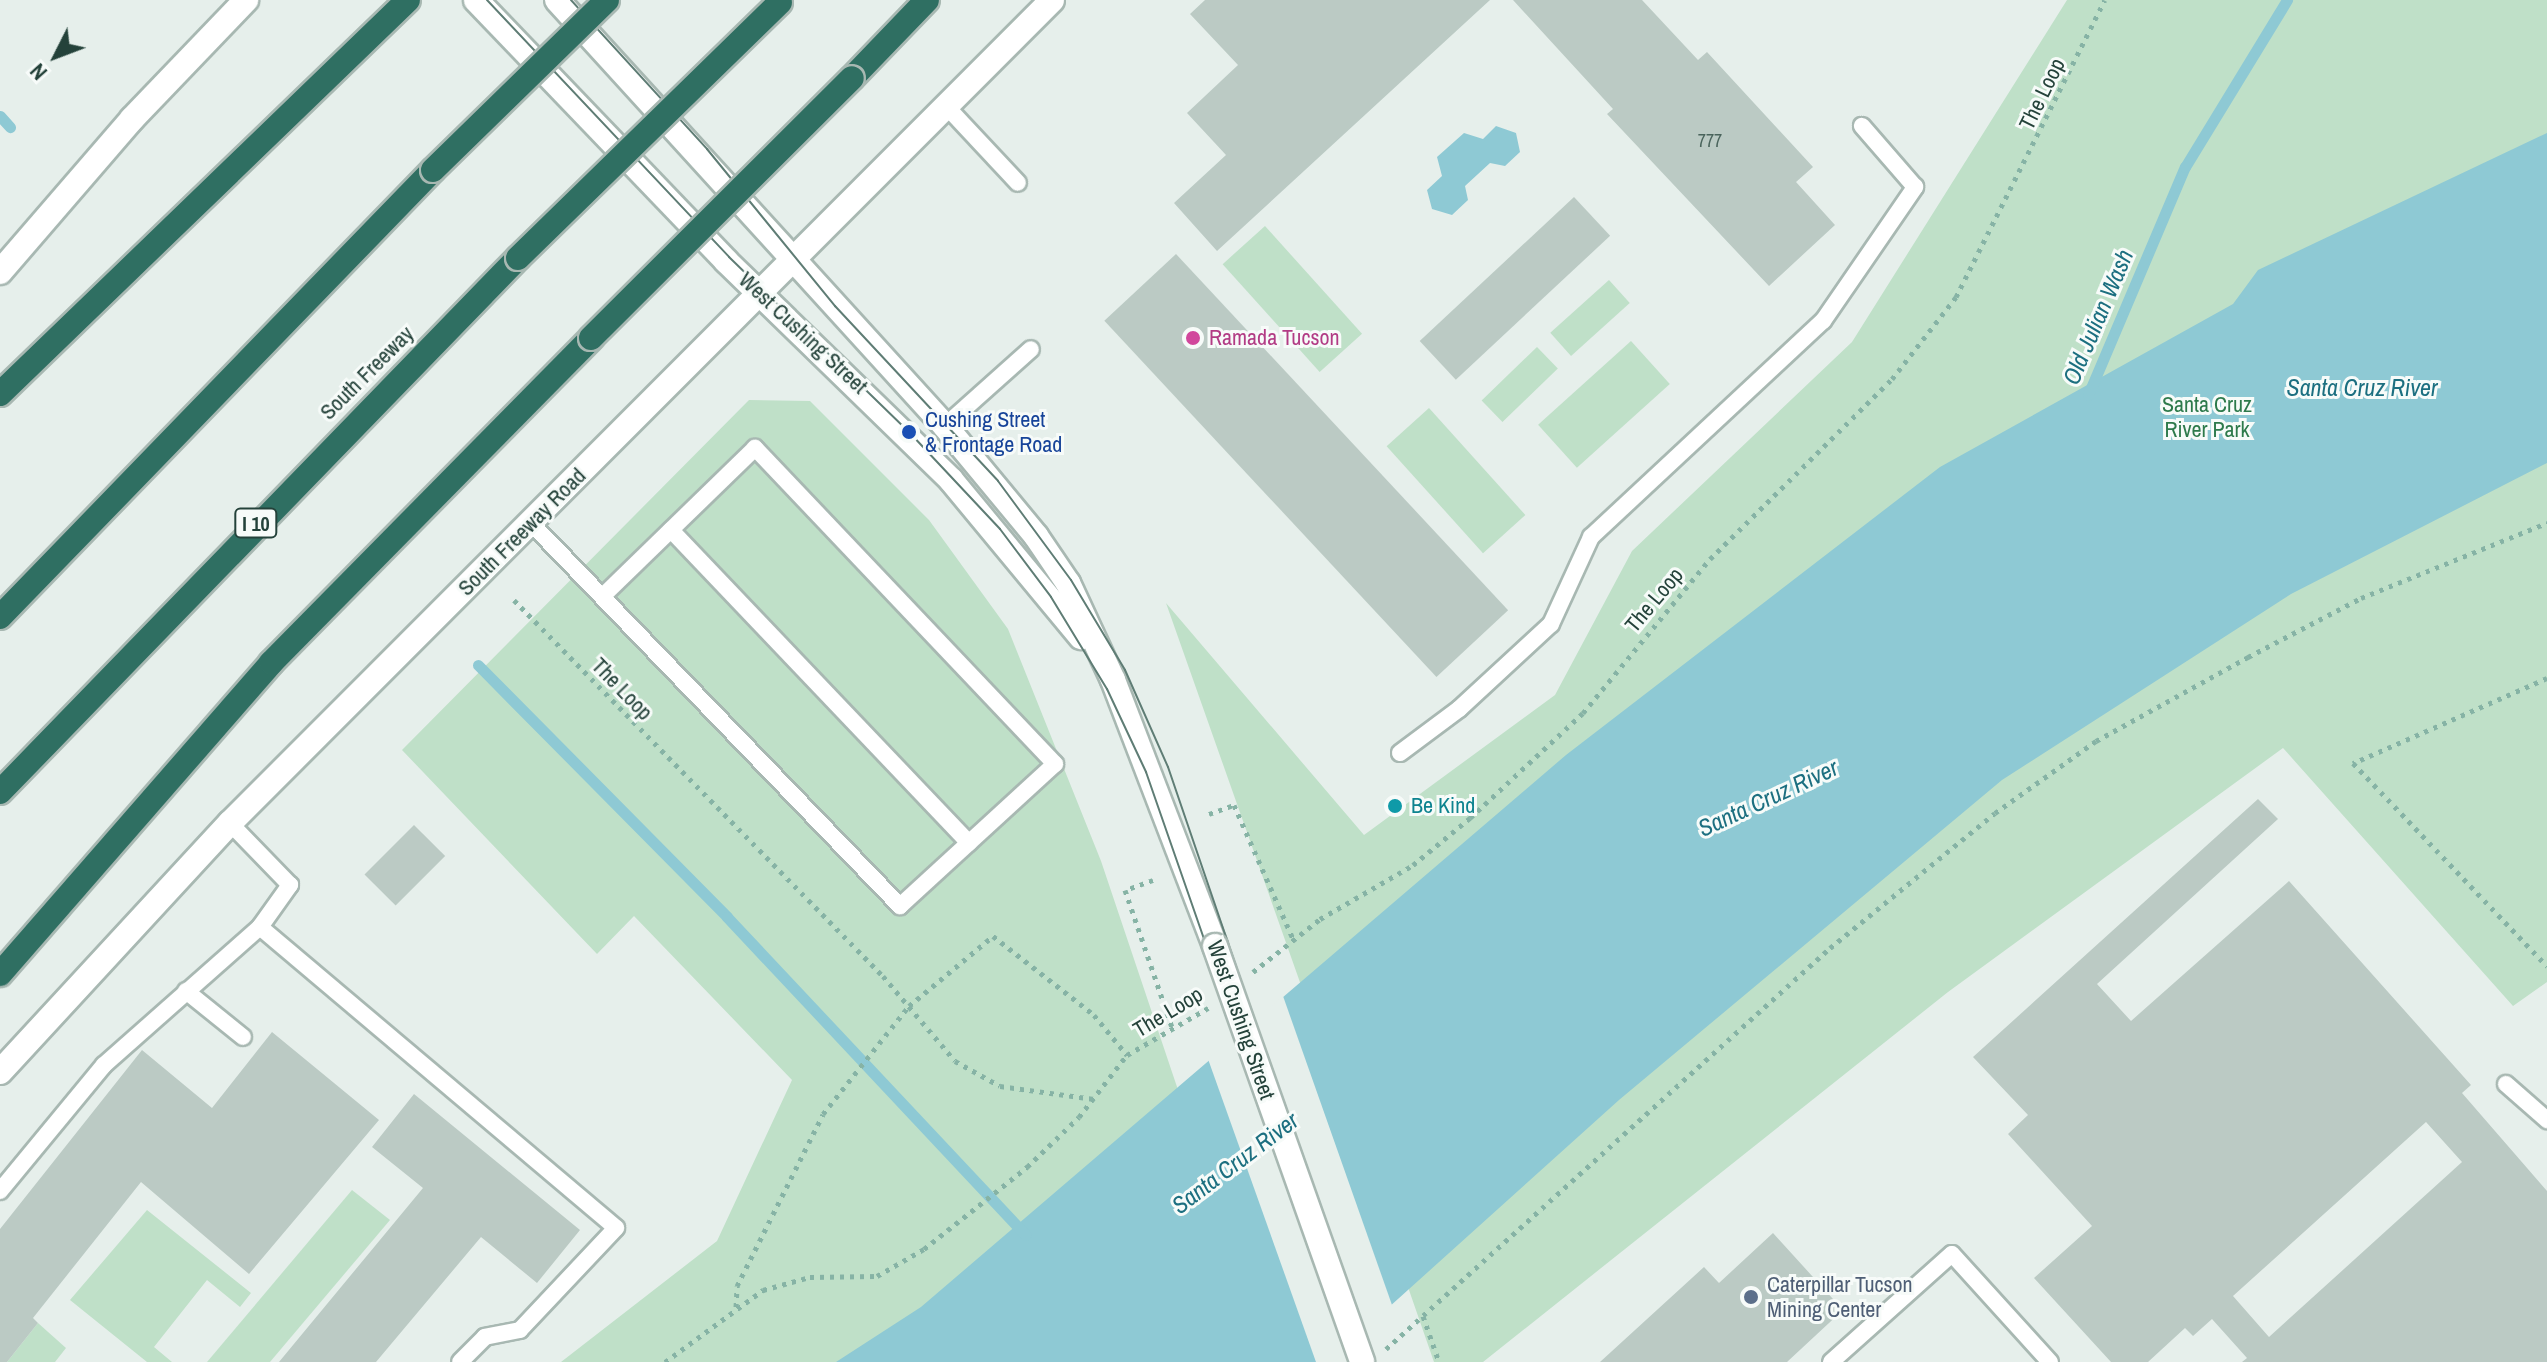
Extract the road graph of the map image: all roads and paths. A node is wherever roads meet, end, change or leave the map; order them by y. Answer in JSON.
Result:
{"nodes":[{"id":1,"x":246,"y":0,"type":"edge"},
{"id":2,"x":408,"y":0,"type":"edge"},
{"id":3,"x":476,"y":0,"type":"edge"},
{"id":4,"x":557,"y":0,"type":"edge"},
{"id":5,"x":607,"y":0,"type":"edge"},
{"id":6,"x":927,"y":0,"type":"edge"},
{"id":7,"x":1052,"y":0,"type":"edge"},
{"id":8,"x":2105,"y":0,"type":"edge"},
{"id":9,"x":781,"y":1,"type":"edge"},
{"id":10,"x":946,"y":106,"type":"junction"},
{"id":11,"x":1862,"y":126,"type":"dead end"},
{"id":12,"x":1018,"y":183,"type":"dead end"},
{"id":13,"x":793,"y":259,"type":"junction"},
{"id":14,"x":0,"y":272,"type":"edge"},
{"id":15,"x":761,"y":293,"type":"junction"},
{"id":16,"x":1031,"y":349,"type":"dead end"},
{"id":17,"x":0,"y":394,"type":"edge"},
{"id":18,"x":945,"y":426,"type":"junction"},
{"id":19,"x":531,"y":523,"type":"junction"},
{"id":20,"x":2547,"y":523,"type":"edge"},
{"id":21,"x":671,"y":530,"type":"junction"},
{"id":22,"x":603,"y":596,"type":"junction"},
{"id":23,"x":514,"y":600,"type":"dead end"},
{"id":24,"x":0,"y":617,"type":"edge"},
{"id":25,"x":2547,"y":678,"type":"edge"},
{"id":26,"x":1113,"y":680,"type":"junction"},
{"id":27,"x":1400,"y":753,"type":"dead end"},
{"id":28,"x":0,"y":792,"type":"edge"},
{"id":29,"x":1209,"y":814,"type":"dead end"},
{"id":30,"x":230,"y":823,"type":"junction"},
{"id":31,"x":969,"y":843,"type":"junction"},
{"id":32,"x":1153,"y":880,"type":"dead end"},
{"id":33,"x":260,"y":927,"type":"junction"},
{"id":34,"x":1293,"y":939,"type":"junction"},
{"id":35,"x":2547,"y":966,"type":"edge"},
{"id":36,"x":0,"y":974,"type":"edge"},
{"id":37,"x":1245,"y":979,"type":"dead end"},
{"id":38,"x":186,"y":991,"type":"junction"},
{"id":39,"x":909,"y":1006,"type":"junction"},
{"id":40,"x":1212,"y":1006,"type":"dead end"},
{"id":41,"x":1172,"y":1027,"type":"junction"},
{"id":42,"x":243,"y":1037,"type":"dead end"},
{"id":43,"x":1127,"y":1055,"type":"junction"},
{"id":44,"x":0,"y":1072,"type":"edge"},
{"id":45,"x":2506,"y":1084,"type":"dead end"},
{"id":46,"x":1094,"y":1099,"type":"junction"},
{"id":47,"x":2547,"y":1120,"type":"edge"},
{"id":48,"x":0,"y":1191,"type":"edge"},
{"id":49,"x":736,"y":1308,"type":"junction"},
{"id":50,"x":1423,"y":1316,"type":"junction"},
{"id":51,"x":1372,"y":1357,"type":"edge"},
{"id":52,"x":460,"y":1362,"type":"edge"},
{"id":53,"x":665,"y":1362,"type":"edge"},
{"id":54,"x":1439,"y":1362,"type":"edge"},
{"id":55,"x":1831,"y":1362,"type":"edge"},
{"id":56,"x":2050,"y":1362,"type":"edge"}],
"edges":[{"from":1,"to":14,"type":"street"},
{"from":2,"to":17,"type":"highway"},
{"from":3,"to":15,"type":"street","name":"West Cushing Street"},
{"from":4,"to":13,"type":"street","name":"West Cushing Street"},
{"from":5,"to":24,"type":"highway","bridge":true},
{"from":6,"to":36,"type":"highway","bridge":true},
{"from":7,"to":10,"type":"street","name":"South Freeway Road"},
{"from":8,"to":34,"type":"path","name":"The Loop"},
{"from":9,"to":28,"type":"highway","name":"South Freeway","number":"I 10","bridge":true},
{"from":10,"to":12,"type":"lane"},
{"from":10,"to":13,"type":"street","name":"South Freeway Road"},
{"from":11,"to":27,"type":"lane"},
{"from":13,"to":15,"type":"street","name":"South Freeway Road"},
{"from":13,"to":18,"type":"street","name":"West Cushing Street"},
{"from":15,"to":19,"type":"street","name":"South Freeway Road"},
{"from":15,"to":26,"type":"street","name":"West Cushing Street"},
{"from":16,"to":18,"type":"lane"},
{"from":18,"to":26,"type":"street","name":"West Cushing Street"},
{"from":19,"to":22,"type":"lane"},
{"from":19,"to":30,"type":"street","name":"South Freeway Road"},
{"from":20,"to":50,"type":"path"},
{"from":21,"to":22,"type":"lane"},
{"from":21,"to":31,"type":"lane"},
{"from":21,"to":31,"type":"lane"},
{"from":22,"to":31,"type":"lane"},
{"from":23,"to":39,"type":"path","name":"The Loop"},
{"from":25,"to":35,"type":"path"},
{"from":26,"to":51,"type":"street","name":"West Cushing Street","bridge":true},
{"from":29,"to":34,"type":"path"},
{"from":30,"to":33,"type":"lane"},
{"from":30,"to":44,"type":"street","name":"South Freeway Road"},
{"from":32,"to":41,"type":"path"},
{"from":33,"to":38,"type":"lane"},
{"from":33,"to":52,"type":"lane"},
{"from":34,"to":37,"type":"path","name":"The Loop"},
{"from":38,"to":42,"type":"lane"},
{"from":38,"to":48,"type":"lane"},
{"from":39,"to":43,"type":"path"},
{"from":39,"to":46,"type":"path","name":"The Loop"},
{"from":39,"to":49,"type":"path"},
{"from":40,"to":41,"type":"path","name":"The Loop"},
{"from":41,"to":43,"type":"path","name":"The Loop"},
{"from":43,"to":46,"type":"path","name":"The Loop"},
{"from":45,"to":47,"type":"lane"},
{"from":46,"to":49,"type":"path","name":"The Loop"},
{"from":49,"to":53,"type":"path","name":"The Loop"},
{"from":50,"to":51,"type":"path"},
{"from":50,"to":54,"type":"path"},
{"from":55,"to":56,"type":"lane"}]}
